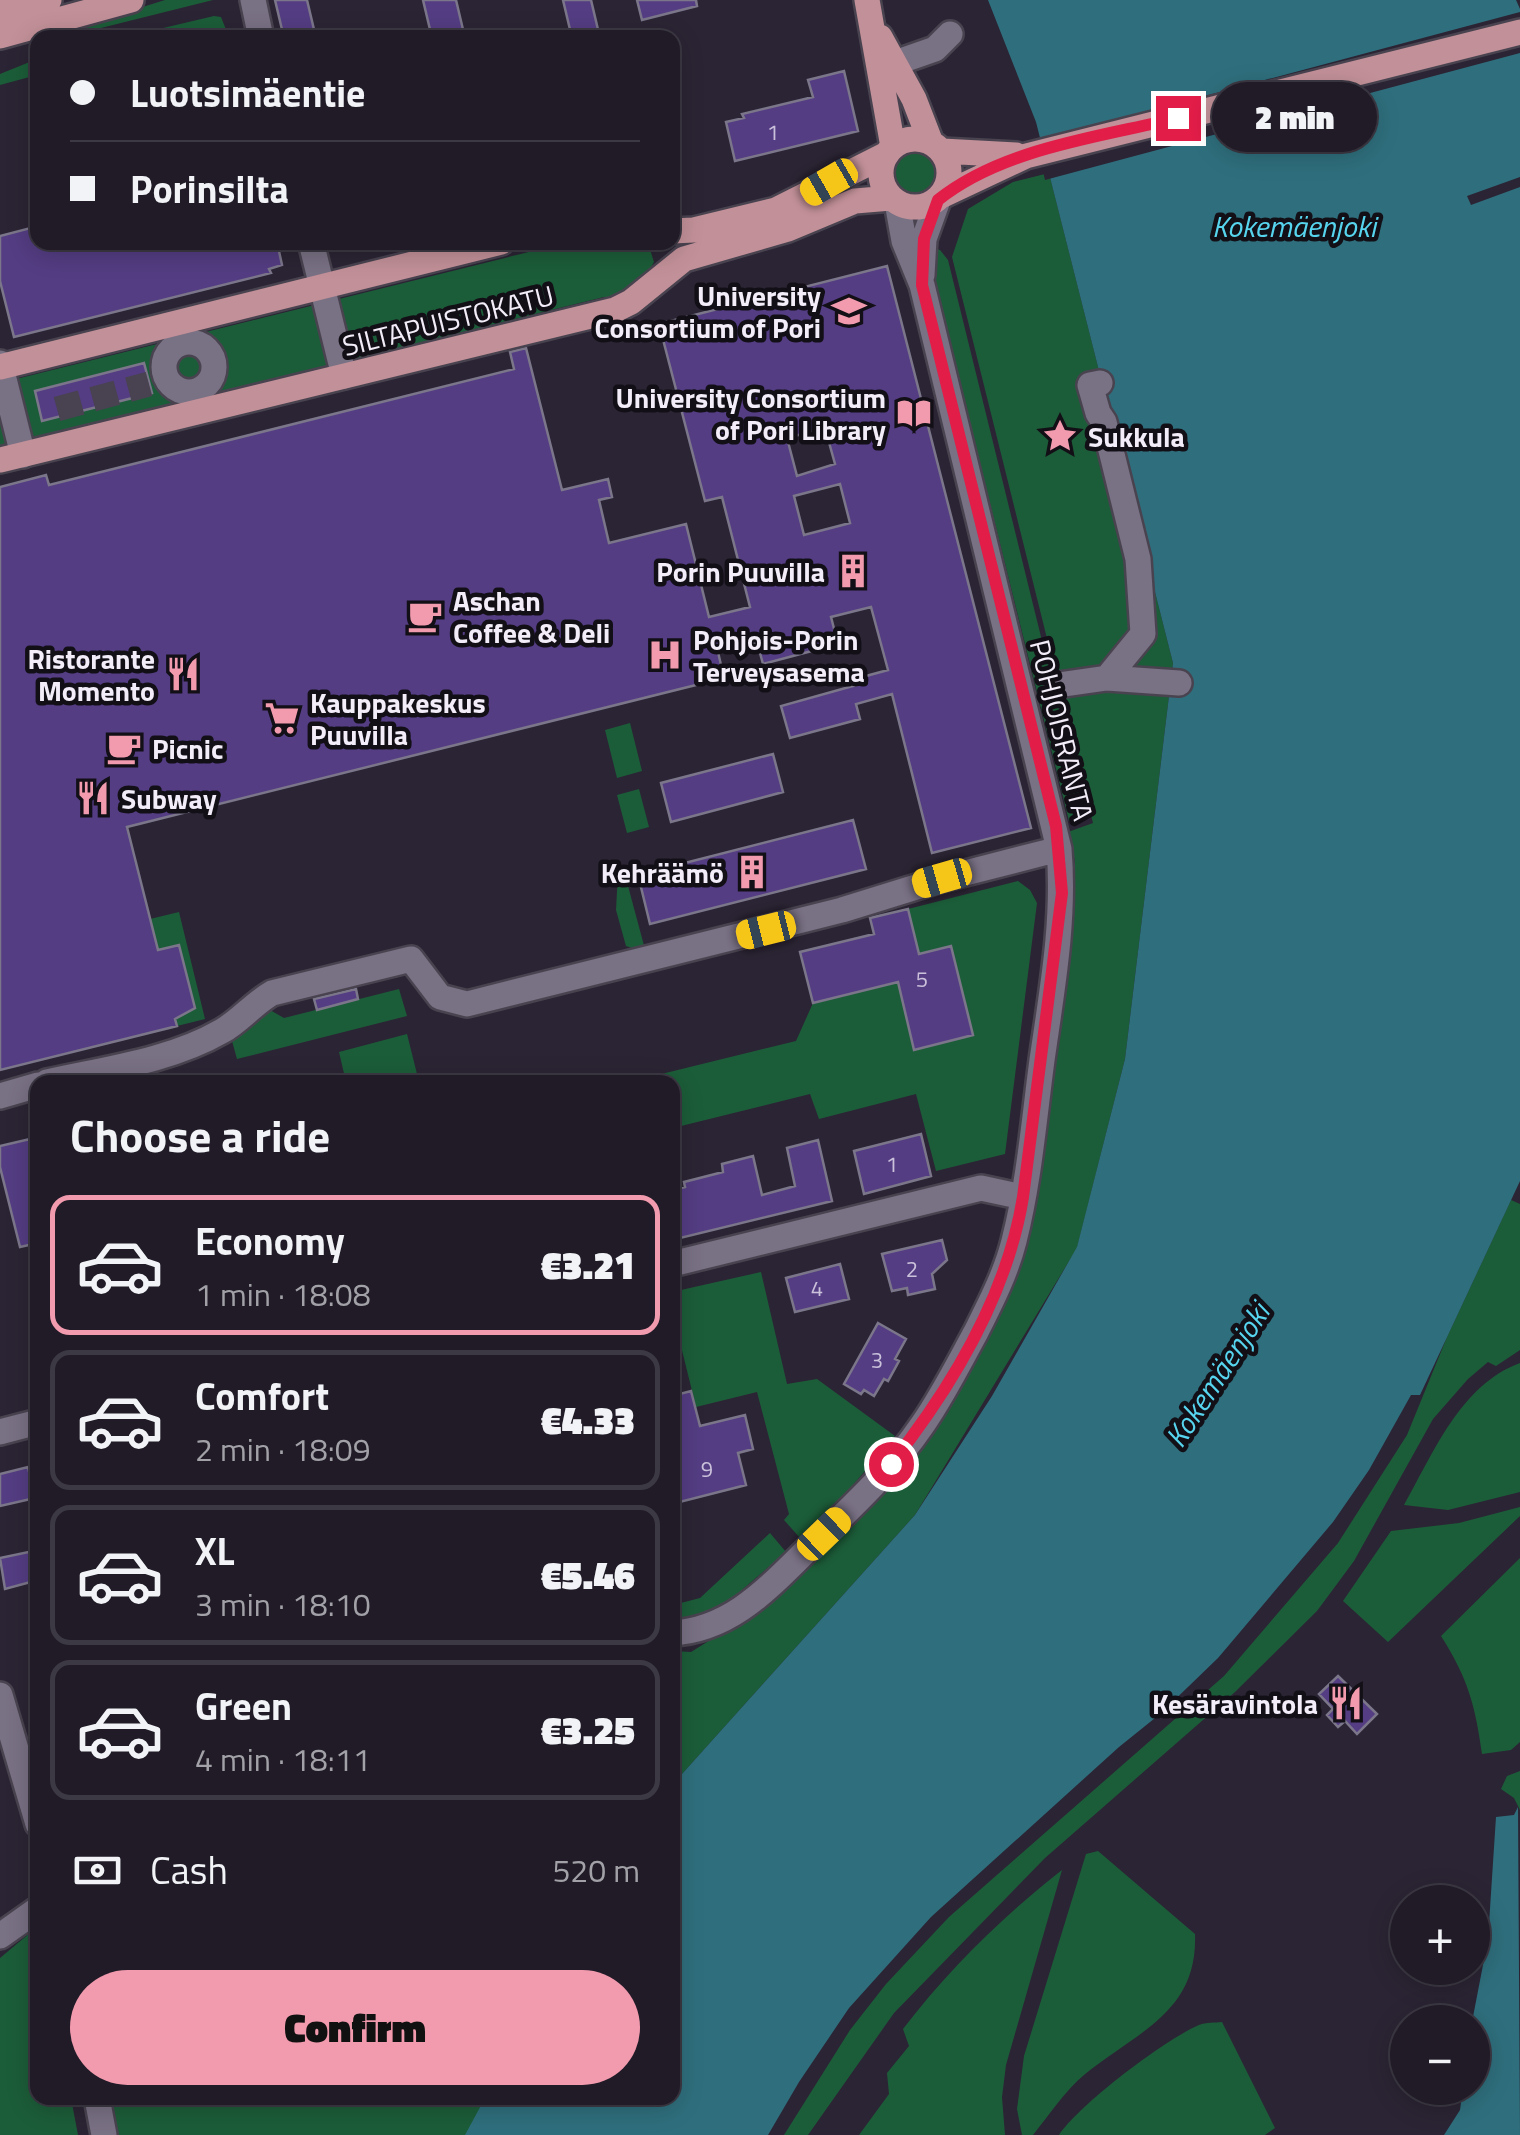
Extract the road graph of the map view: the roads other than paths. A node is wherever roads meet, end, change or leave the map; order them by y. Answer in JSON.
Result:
{"nodes":[{"id":1,"x":49,"y":0,"type":"edge"},
{"id":2,"x":131,"y":0,"type":"edge"},
{"id":3,"x":253,"y":0,"type":"edge"},
{"id":4,"x":867,"y":0,"type":"edge"},
{"id":5,"x":0,"y":12,"type":"edge"},
{"id":6,"x":874,"y":28,"type":"junction"},
{"id":7,"x":259,"y":30,"type":"edge"},
{"id":8,"x":1520,"y":32,"type":"edge"},
{"id":9,"x":950,"y":34,"type":"dead end"},
{"id":10,"x":0,"y":36,"type":"edge"},
{"id":11,"x":895,"y":63,"type":"junction"},
{"id":12,"x":937,"y":147,"type":"junction"},
{"id":13,"x":890,"y":150,"type":"junction"},
{"id":14,"x":1026,"y":156,"type":"junction"},
{"id":15,"x":939,"y":198,"type":"junction"},
{"id":16,"x":894,"y":200,"type":"junction"},
{"id":17,"x":680,"y":231,"type":"edge"},
{"id":18,"x":313,"y":250,"type":"edge"},
{"id":19,"x":471,"y":250,"type":"edge"},
{"id":20,"x":662,"y":250,"type":"edge"},
{"id":21,"x":658,"y":278,"type":"junction"},
{"id":22,"x":922,"y":285,"type":"junction"},
{"id":23,"x":322,"y":288,"type":"junction"},
{"id":24,"x":231,"y":312,"type":"junction"},
{"id":25,"x":135,"y":336,"type":"junction"},
{"id":26,"x":183,"y":342,"type":"junction"},
{"id":27,"x":0,"y":366,"type":"edge"},
{"id":28,"x":344,"y":376,"type":"junction"},
{"id":29,"x":163,"y":379,"type":"junction"},
{"id":30,"x":1100,"y":383,"type":"dead end"},
{"id":31,"x":245,"y":400,"type":"junction"},
{"id":32,"x":12,"y":457,"type":"edge"},
{"id":33,"x":1108,"y":678,"type":"junction"},
{"id":34,"x":1179,"y":683,"type":"dead end"},
{"id":35,"x":1058,"y":684,"type":"dead end"},
{"id":36,"x":1059,"y":849,"type":"junction"},
{"id":37,"x":76,"y":1075,"type":"edge"},
{"id":38,"x":30,"y":1087,"type":"edge"},
{"id":39,"x":0,"y":1096,"type":"edge"},
{"id":40,"x":1023,"y":1197,"type":"junction"},
{"id":41,"x":680,"y":1262,"type":"edge"},
{"id":42,"x":30,"y":1424,"type":"edge"},
{"id":43,"x":0,"y":1432,"type":"edge"},
{"id":44,"x":680,"y":1633,"type":"edge"},
{"id":45,"x":0,"y":1695,"type":"edge"},
{"id":46,"x":30,"y":1763,"type":"edge"},
{"id":47,"x":30,"y":1915,"type":"edge"},
{"id":48,"x":0,"y":1936,"type":"edge"},
{"id":49,"x":98,"y":2105,"type":"edge"},
{"id":50,"x":104,"y":2135,"type":"edge"}],
"edges":[{"from":1,"to":5,"type":"main road"},
{"from":2,"to":10,"type":"main road"},
{"from":3,"to":7,"type":"street"},
{"from":4,"to":6,"type":"main road"},
{"from":6,"to":11,"type":"main road"},
{"from":6,"to":13,"type":"main road"},
{"from":8,"to":14,"type":"main road"},
{"from":9,"to":11,"type":"street"},
{"from":11,"to":12,"type":"main road"},
{"from":12,"to":13,"type":"main road"},
{"from":12,"to":14,"type":"main road"},
{"from":12,"to":15,"type":"main road"},
{"from":13,"to":16,"type":"main road"},
{"from":13,"to":17,"type":"main road"},
{"from":14,"to":15,"type":"main road"},
{"from":15,"to":16,"type":"main road"},
{"from":15,"to":22,"type":"street","name":"POHJOISRANTA"},
{"from":16,"to":21,"type":"main road","name":"SILTAPUISTOKATU"},
{"from":16,"to":22,"type":"street","name":"POHJOISRANTA"},
{"from":18,"to":23,"type":"street"},
{"from":19,"to":23,"type":"main road"},
{"from":20,"to":21,"type":"main road"},
{"from":21,"to":28,"type":"main road","name":"SILTAPUISTOKATU"},
{"from":22,"to":36,"type":"street","name":"POHJOISRANTA"},
{"from":23,"to":24,"type":"main road"},
{"from":23,"to":28,"type":"street"},
{"from":24,"to":25,"type":"main road"},
{"from":24,"to":26,"type":"street"},
{"from":25,"to":26,"type":"street"},
{"from":25,"to":27,"type":"main road"},
{"from":26,"to":29,"type":"street"},
{"from":26,"to":29,"type":"street"},
{"from":27,"to":32,"type":"street"},
{"from":28,"to":31,"type":"main road","name":"SILTAPUISTOKATU"},
{"from":29,"to":31,"type":"street"},
{"from":30,"to":33,"type":"street"},
{"from":31,"to":32,"type":"main road","name":"SILTAPUISTOKATU"},
{"from":33,"to":34,"type":"street"},
{"from":33,"to":35,"type":"street"},
{"from":36,"to":37,"type":"street"},
{"from":36,"to":40,"type":"street","name":"POHJOISRANTA"},
{"from":38,"to":39,"type":"street"},
{"from":40,"to":41,"type":"street"},
{"from":40,"to":44,"type":"street","name":"POHJOISRANTA"},
{"from":42,"to":43,"type":"street"},
{"from":45,"to":46,"type":"street"},
{"from":47,"to":48,"type":"street"},
{"from":49,"to":50,"type":"street"}]}
